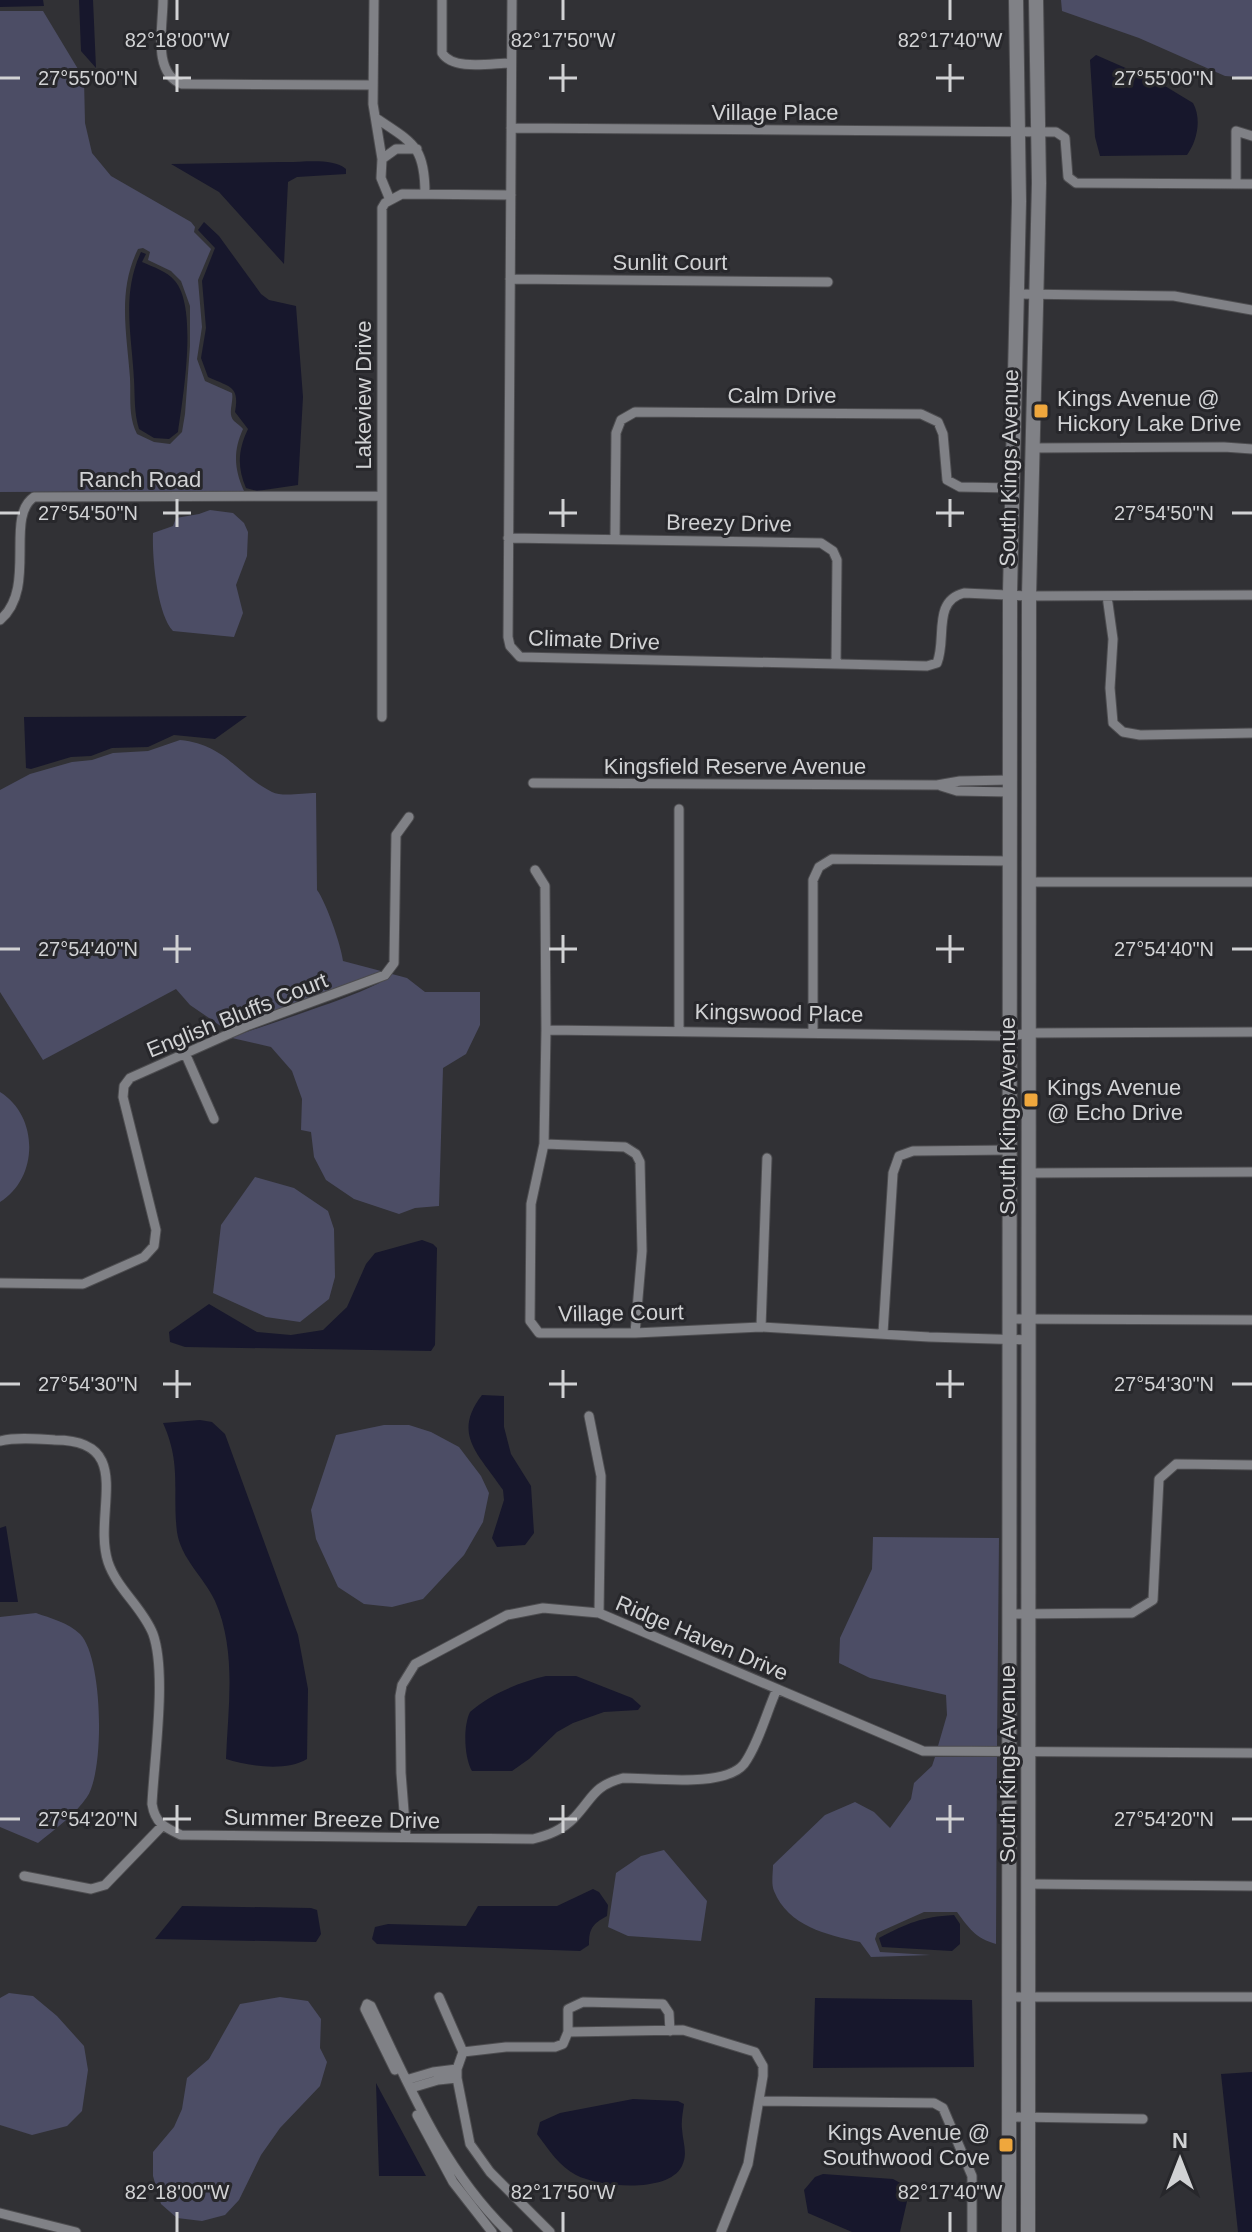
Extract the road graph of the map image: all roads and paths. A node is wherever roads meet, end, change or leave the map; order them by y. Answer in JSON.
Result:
{"nodes":[{"id":1,"x":163,"y":0,"type":"edge"},
{"id":2,"x":374,"y":0,"type":"edge"},
{"id":3,"x":442,"y":0,"type":"edge"},
{"id":4,"x":512,"y":0,"type":"edge"},
{"id":5,"x":1016,"y":0,"type":"edge"},
{"id":6,"x":1036,"y":0,"type":"edge"},
{"id":7,"x":511,"y":63,"type":"junction"},
{"id":8,"x":373,"y":85,"type":"junction"},
{"id":9,"x":376,"y":118,"type":"junction"},
{"id":10,"x":511,"y":128,"type":"junction"},
{"id":11,"x":1019,"y":131,"type":"junction"},
{"id":12,"x":1039,"y":131,"type":"junction"},
{"id":13,"x":1252,"y":136,"type":"edge"},
{"id":14,"x":417,"y":149,"type":"junction"},
{"id":15,"x":382,"y":159,"type":"junction"},
{"id":16,"x":1236,"y":184,"type":"junction"},
{"id":17,"x":1252,"y":184,"type":"edge"},
{"id":18,"x":425,"y":194,"type":"junction"},
{"id":19,"x":511,"y":195,"type":"junction"},
{"id":20,"x":390,"y":200,"type":"junction"},
{"id":21,"x":510,"y":279,"type":"junction"},
{"id":22,"x":828,"y":282,"type":"dead end"},
{"id":23,"x":1035,"y":293,"type":"junction"},
{"id":24,"x":1016,"y":294,"type":"junction"},
{"id":25,"x":1252,"y":310,"type":"edge"},
{"id":26,"x":1032,"y":448,"type":"junction"},
{"id":27,"x":1252,"y":449,"type":"edge"},
{"id":28,"x":1012,"y":488,"type":"junction"},
{"id":29,"x":380,"y":496,"type":"junction"},
{"id":30,"x":508,"y":538,"type":"junction"},
{"id":31,"x":615,"y":539,"type":"junction"},
{"id":32,"x":1010,"y":593,"type":"junction"},
{"id":33,"x":1252,"y":595,"type":"edge"},
{"id":34,"x":1029,"y":596,"type":"junction"},
{"id":35,"x":1107,"y":596,"type":"junction"},
{"id":36,"x":0,"y":620,"type":"edge"},
{"id":37,"x":836,"y":664,"type":"junction"},
{"id":38,"x":382,"y":717,"type":"dead end"},
{"id":39,"x":1252,"y":733,"type":"edge"},
{"id":40,"x":533,"y":783,"type":"dead end"},
{"id":41,"x":1010,"y":786,"type":"junction"},
{"id":42,"x":679,"y":809,"type":"dead end"},
{"id":43,"x":409,"y":817,"type":"dead end"},
{"id":44,"x":1010,"y":861,"type":"junction"},
{"id":45,"x":535,"y":870,"type":"dead end"},
{"id":46,"x":1029,"y":882,"type":"junction"},
{"id":47,"x":1252,"y":882,"type":"edge"},
{"id":48,"x":546,"y":1030,"type":"junction"},
{"id":49,"x":679,"y":1030,"type":"junction"},
{"id":50,"x":813,"y":1031,"type":"junction"},
{"id":51,"x":1252,"y":1032,"type":"edge"},
{"id":52,"x":1030,"y":1033,"type":"junction"},
{"id":53,"x":1010,"y":1036,"type":"junction"},
{"id":54,"x":185,"y":1053,"type":"junction"},
{"id":55,"x":214,"y":1119,"type":"dead end"},
{"id":56,"x":544,"y":1144,"type":"junction"},
{"id":57,"x":1011,"y":1150,"type":"junction"},
{"id":58,"x":767,"y":1158,"type":"dead end"},
{"id":59,"x":1252,"y":1172,"type":"edge"},
{"id":60,"x":1029,"y":1173,"type":"junction"},
{"id":61,"x":0,"y":1283,"type":"edge"},
{"id":62,"x":1011,"y":1319,"type":"junction"},
{"id":63,"x":1029,"y":1319,"type":"junction"},
{"id":64,"x":1252,"y":1320,"type":"edge"},
{"id":65,"x":761,"y":1327,"type":"junction"},
{"id":66,"x":635,"y":1333,"type":"junction"},
{"id":67,"x":883,"y":1333,"type":"junction"},
{"id":68,"x":1011,"y":1339,"type":"junction"},
{"id":69,"x":1029,"y":1340,"type":"junction"},
{"id":70,"x":589,"y":1416,"type":"dead end"},
{"id":71,"x":0,"y":1441,"type":"edge"},
{"id":72,"x":1252,"y":1465,"type":"edge"},
{"id":73,"x":1011,"y":1468,"type":"junction"},
{"id":74,"x":1029,"y":1468,"type":"junction"},
{"id":75,"x":599,"y":1613,"type":"junction"},
{"id":76,"x":1010,"y":1614,"type":"junction"},
{"id":77,"x":1028,"y":1614,"type":"junction"},
{"id":78,"x":777,"y":1689,"type":"junction"},
{"id":79,"x":1011,"y":1752,"type":"junction"},
{"id":80,"x":1029,"y":1752,"type":"junction"},
{"id":81,"x":1252,"y":1753,"type":"edge"},
{"id":82,"x":162,"y":1826,"type":"junction"},
{"id":83,"x":406,"y":1837,"type":"junction"},
{"id":84,"x":24,"y":1876,"type":"dead end"},
{"id":85,"x":1029,"y":1884,"type":"junction"},
{"id":86,"x":1252,"y":1886,"type":"edge"},
{"id":87,"x":439,"y":1997,"type":"dead end"},
{"id":88,"x":1010,"y":1997,"type":"junction"},
{"id":89,"x":1252,"y":1997,"type":"edge"},
{"id":90,"x":1029,"y":1998,"type":"junction"},
{"id":91,"x":670,"y":2031,"type":"junction"},
{"id":92,"x":568,"y":2032,"type":"junction"},
{"id":93,"x":463,"y":2052,"type":"junction"},
{"id":94,"x":457,"y":2074,"type":"junction"},
{"id":95,"x":408,"y":2084,"type":"junction"},
{"id":96,"x":760,"y":2101,"type":"junction"},
{"id":97,"x":1009,"y":2117,"type":"junction"},
{"id":98,"x":1029,"y":2117,"type":"junction"},
{"id":99,"x":1143,"y":2119,"type":"dead end"},
{"id":100,"x":0,"y":2213,"type":"edge"},
{"id":101,"x":76,"y":2232,"type":"edge"},
{"id":102,"x":492,"y":2232,"type":"edge"},
{"id":103,"x":508,"y":2232,"type":"edge"},
{"id":104,"x":550,"y":2232,"type":"edge"},
{"id":105,"x":721,"y":2232,"type":"edge"},
{"id":106,"x":972,"y":2232,"type":"edge"},
{"id":107,"x":1009,"y":2232,"type":"edge"},
{"id":108,"x":1028,"y":2232,"type":"edge"}],
"edges":[{"from":1,"to":8,"type":"street"},
{"from":2,"to":8,"type":"street"},
{"from":3,"to":7,"type":"street"},
{"from":4,"to":7,"type":"street"},
{"from":5,"to":11,"type":"main road","name":"South Kings Avenue"},
{"from":6,"to":12,"type":"main road","name":"South Kings Avenue"},
{"from":7,"to":10,"type":"street"},
{"from":8,"to":9,"type":"street"},
{"from":9,"to":14,"type":"street"},
{"from":9,"to":15,"type":"street"},
{"from":10,"to":11,"type":"street","name":"Village Place"},
{"from":10,"to":19,"type":"street"},
{"from":11,"to":12,"type":"street","name":"Village Place"},
{"from":11,"to":24,"type":"main road","name":"South Kings Avenue"},
{"from":12,"to":16,"type":"street"},
{"from":12,"to":23,"type":"main road","name":"South Kings Avenue"},
{"from":13,"to":16,"type":"street"},
{"from":14,"to":15,"type":"street"},
{"from":14,"to":18,"type":"street"},
{"from":15,"to":20,"type":"street"},
{"from":16,"to":17,"type":"street"},
{"from":18,"to":19,"type":"street"},
{"from":18,"to":20,"type":"street"},
{"from":19,"to":21,"type":"street","name":"Climate Drive"},
{"from":20,"to":29,"type":"street","name":"Lakeview Drive"},
{"from":21,"to":22,"type":"street","name":"Sunlit Court"},
{"from":21,"to":30,"type":"street","name":"Climate Drive"},
{"from":23,"to":24,"type":"street"},
{"from":23,"to":25,"type":"street"},
{"from":23,"to":26,"type":"main road","name":"South Kings Avenue"},
{"from":24,"to":28,"type":"main road","name":"South Kings Avenue"},
{"from":26,"to":27,"type":"street"},
{"from":26,"to":34,"type":"main road","name":"South Kings Avenue"},
{"from":28,"to":31,"type":"street","name":"Calm Drive"},
{"from":28,"to":32,"type":"main road","name":"South Kings Avenue"},
{"from":29,"to":36,"type":"street","name":"Ranch Road"},
{"from":29,"to":38,"type":"street","name":"Lakeview Drive"},
{"from":30,"to":31,"type":"street","name":"Breezy Drive"},
{"from":30,"to":37,"type":"street","name":"Climate Drive"},
{"from":31,"to":37,"type":"street","name":"Breezy Drive"},
{"from":32,"to":34,"type":"street","name":"Climate Drive"},
{"from":32,"to":37,"type":"street","name":"Climate Drive"},
{"from":32,"to":41,"type":"main road","name":"South Kings Avenue"},
{"from":33,"to":35,"type":"street","name":"Climate Drive"},
{"from":34,"to":35,"type":"street","name":"Climate Drive"},
{"from":34,"to":46,"type":"main road","name":"South Kings Avenue"},
{"from":35,"to":39,"type":"street"},
{"from":40,"to":41,"type":"street","name":"Kingsfield Reserve Avenue"},
{"from":41,"to":44,"type":"main road","name":"South Kings Avenue"},
{"from":42,"to":49,"type":"street"},
{"from":43,"to":54,"type":"street","name":"English Bluffs Court"},
{"from":44,"to":50,"type":"street"},
{"from":44,"to":53,"type":"main road","name":"South Kings Avenue"},
{"from":45,"to":48,"type":"street","name":"Village Court"},
{"from":46,"to":47,"type":"street"},
{"from":46,"to":52,"type":"main road","name":"South Kings Avenue"},
{"from":48,"to":49,"type":"street","name":"Kingswood Place"},
{"from":48,"to":56,"type":"street","name":"Village Court"},
{"from":49,"to":50,"type":"street","name":"Kingswood Place"},
{"from":50,"to":53,"type":"street","name":"Kingswood Place"},
{"from":51,"to":52,"type":"street","name":"Kingswood Place"},
{"from":52,"to":53,"type":"street","name":"Kingswood Place"},
{"from":52,"to":60,"type":"main road","name":"South Kings Avenue"},
{"from":53,"to":57,"type":"main road","name":"South Kings Avenue"},
{"from":54,"to":55,"type":"street"},
{"from":54,"to":61,"type":"street","name":"English Bluffs Court"},
{"from":56,"to":66,"type":"street"},
{"from":56,"to":66,"type":"street","name":"Village Court"},
{"from":57,"to":62,"type":"main road","name":"South Kings Avenue"},
{"from":57,"to":67,"type":"street"},
{"from":58,"to":65,"type":"street"},
{"from":59,"to":60,"type":"street"},
{"from":60,"to":63,"type":"main road","name":"South Kings Avenue"},
{"from":62,"to":63,"type":"street"},
{"from":62,"to":68,"type":"main road","name":"South Kings Avenue"},
{"from":63,"to":64,"type":"street"},
{"from":63,"to":69,"type":"main road","name":"South Kings Avenue"},
{"from":65,"to":66,"type":"street","name":"Village Court"},
{"from":65,"to":67,"type":"street","name":"Village Court"},
{"from":67,"to":68,"type":"street","name":"Village Court"},
{"from":68,"to":69,"type":"street","name":"Village Court"},
{"from":68,"to":73,"type":"main road","name":"South Kings Avenue"},
{"from":69,"to":74,"type":"main road","name":"South Kings Avenue"},
{"from":70,"to":75,"type":"street"},
{"from":71,"to":82,"type":"street"},
{"from":72,"to":77,"type":"street"},
{"from":73,"to":74,"type":"main road"},
{"from":73,"to":76,"type":"main road","name":"South Kings Avenue"},
{"from":74,"to":77,"type":"main road","name":"South Kings Avenue"},
{"from":75,"to":78,"type":"street","name":"Ridge Haven Drive"},
{"from":75,"to":83,"type":"street","name":"Ridge Haven Drive"},
{"from":76,"to":77,"type":"street"},
{"from":76,"to":79,"type":"main road","name":"South Kings Avenue"},
{"from":77,"to":80,"type":"main road","name":"South Kings Avenue"},
{"from":78,"to":79,"type":"street","name":"Ridge Haven Drive"},
{"from":78,"to":83,"type":"street","name":"Summer Breeze Drive"},
{"from":79,"to":80,"type":"street","name":"Ridge Haven Drive"},
{"from":79,"to":88,"type":"main road","name":"South Kings Avenue"},
{"from":80,"to":81,"type":"street","name":"Ridge Haven Drive"},
{"from":80,"to":85,"type":"main road","name":"South Kings Avenue"},
{"from":82,"to":83,"type":"street","name":"Summer Breeze Drive"},
{"from":82,"to":84,"type":"street"},
{"from":85,"to":86,"type":"street"},
{"from":85,"to":90,"type":"main road","name":"South Kings Avenue"},
{"from":87,"to":93,"type":"street"},
{"from":88,"to":90,"type":"street"},
{"from":88,"to":97,"type":"main road","name":"South Kings Avenue"},
{"from":89,"to":90,"type":"street"},
{"from":90,"to":98,"type":"main road","name":"South Kings Avenue"},
{"from":91,"to":92,"type":"street"},
{"from":91,"to":92,"type":"street"},
{"from":91,"to":96,"type":"street"},
{"from":92,"to":93,"type":"street"},
{"from":93,"to":94,"type":"street"},
{"from":94,"to":95,"type":"street"},
{"from":94,"to":104,"type":"street"},
{"from":95,"to":102,"type":"street"},
{"from":95,"to":103,"type":"street"},
{"from":96,"to":105,"type":"street"},
{"from":96,"to":106,"type":"street"},
{"from":97,"to":98,"type":"street"},
{"from":97,"to":107,"type":"main road","name":"South Kings Avenue"},
{"from":98,"to":99,"type":"street"},
{"from":98,"to":108,"type":"main road","name":"South Kings Avenue"},
{"from":100,"to":101,"type":"street"}]}
